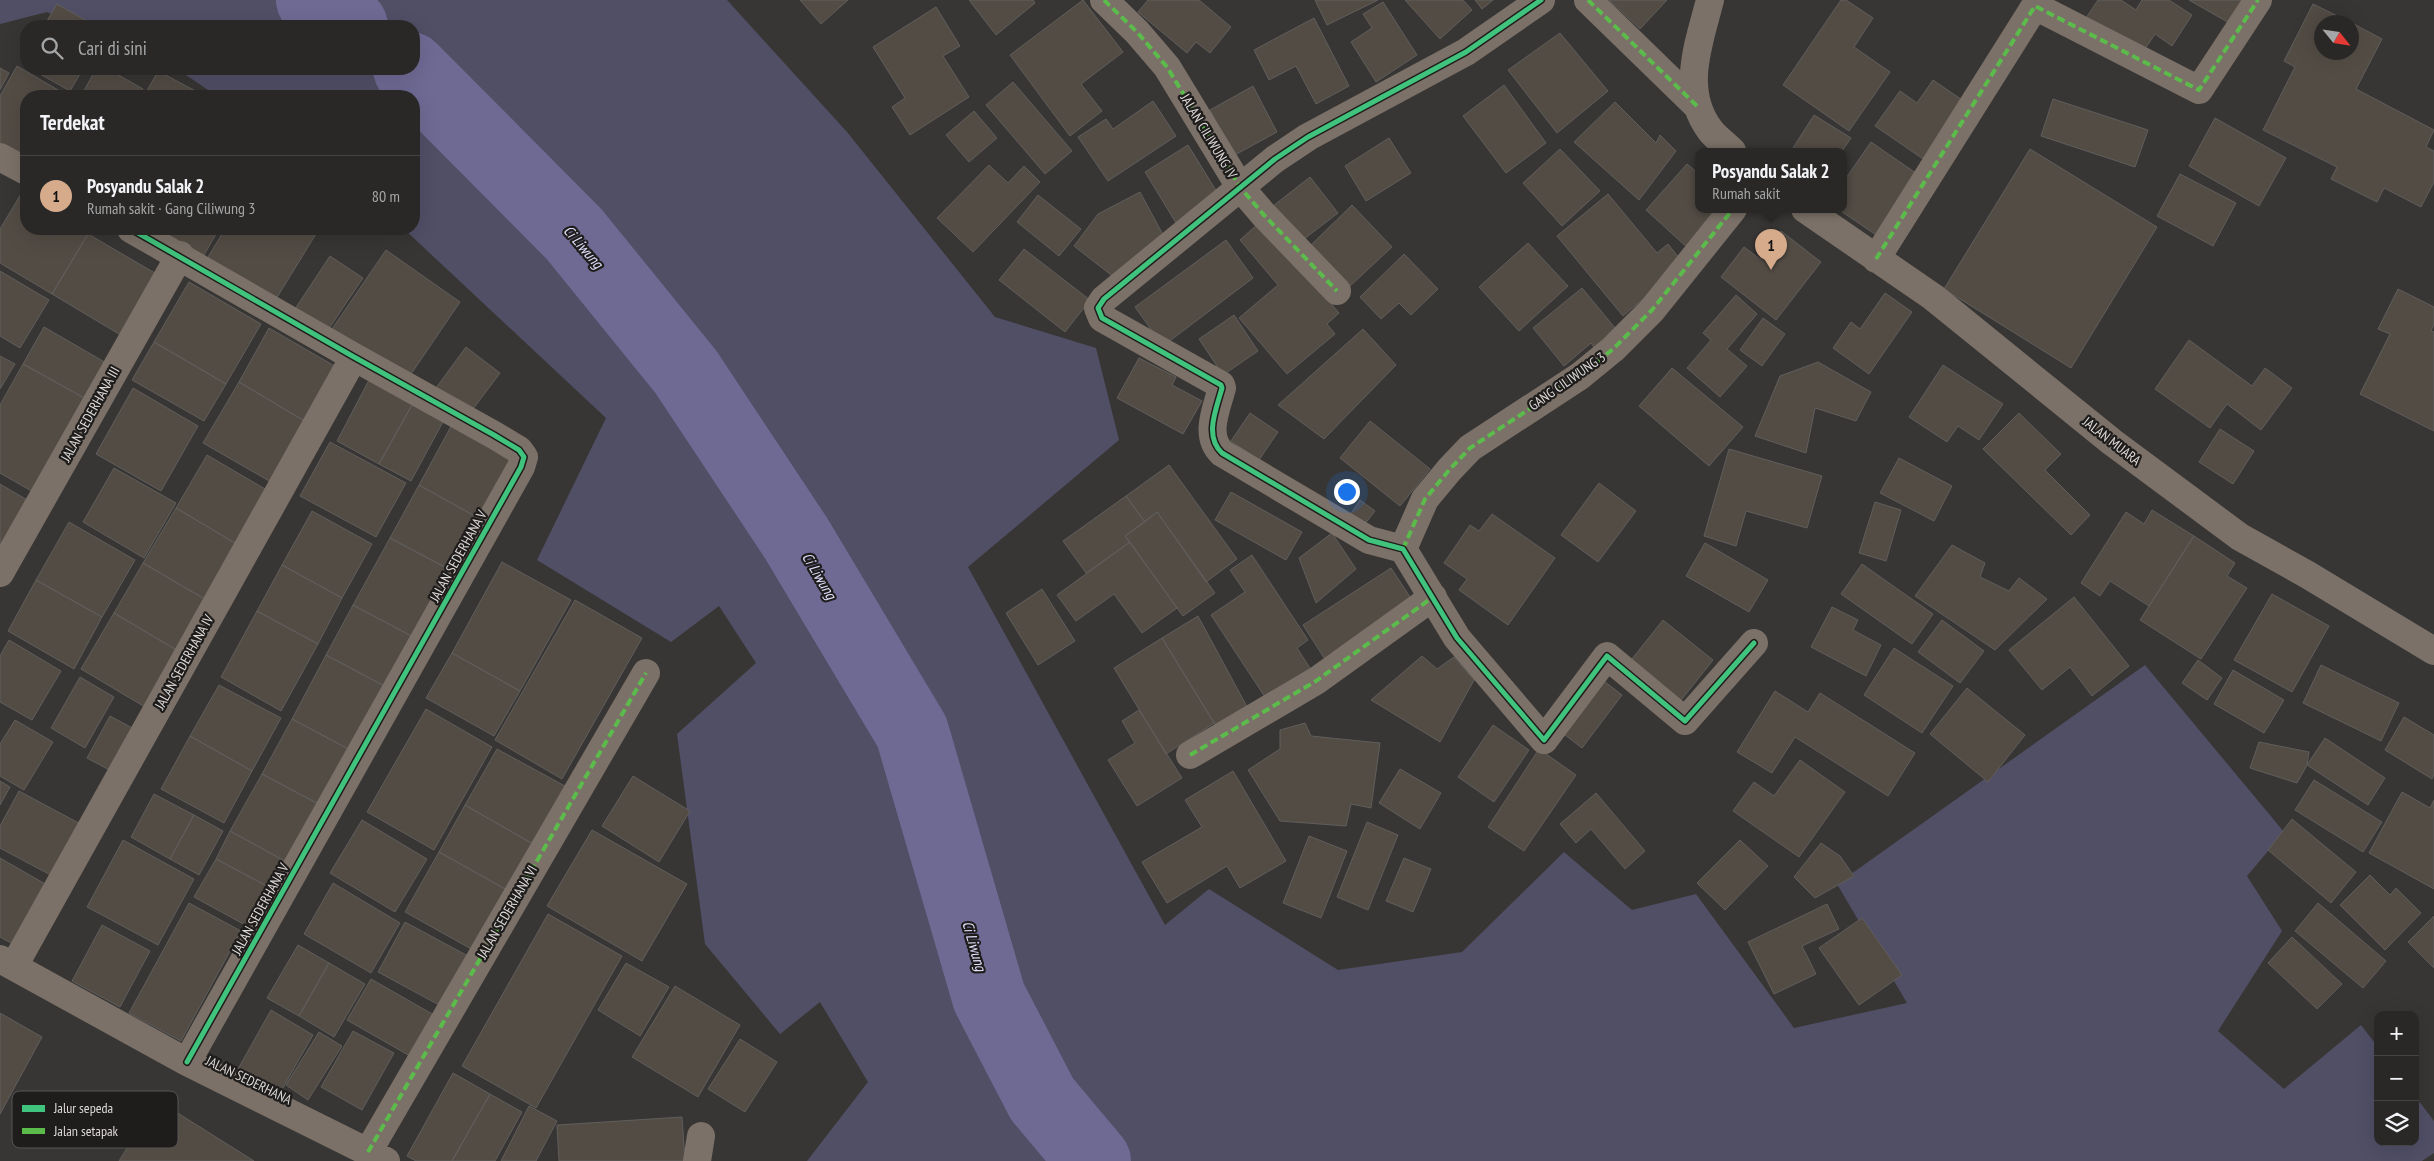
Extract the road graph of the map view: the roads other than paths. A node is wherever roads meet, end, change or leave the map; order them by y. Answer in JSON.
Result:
{"nodes":[{"id":1,"x":1104,"y":0,"type":"edge"},
{"id":2,"x":1541,"y":0,"type":"edge"},
{"id":3,"x":1588,"y":0,"type":"edge"},
{"id":4,"x":1710,"y":0,"type":"edge"},
{"id":5,"x":2258,"y":0,"type":"edge"},
{"id":6,"x":1696,"y":106,"type":"junction"},
{"id":7,"x":1729,"y":148,"type":"edge"},
{"id":8,"x":0,"y":157,"type":"edge"},
{"id":9,"x":20,"y":168,"type":"edge"},
{"id":10,"x":1240,"y":187,"type":"junction"},
{"id":11,"x":1730,"y":213,"type":"edge"},
{"id":12,"x":1811,"y":213,"type":"edge"},
{"id":13,"x":143,"y":235,"type":"edge"},
{"id":14,"x":180,"y":255,"type":"junction"},
{"id":15,"x":1876,"y":259,"type":"junction"},
{"id":16,"x":1337,"y":291,"type":"dead end"},
{"id":17,"x":354,"y":357,"type":"junction"},
{"id":18,"x":1403,"y":549,"type":"junction"},
{"id":19,"x":0,"y":573,"type":"edge"},
{"id":20,"x":1433,"y":597,"type":"junction"},
{"id":21,"x":1754,"y":643,"type":"dead end"},
{"id":22,"x":2434,"y":651,"type":"edge"},
{"id":23,"x":646,"y":673,"type":"dead end"},
{"id":24,"x":1190,"y":755,"type":"dead end"},
{"id":25,"x":7,"y":962,"type":"edge"},
{"id":26,"x":187,"y":1062,"type":"junction"},
{"id":27,"x":377,"y":1156,"type":"edge"}],
"edges":[{"from":1,"to":10,"type":"street","name":"JALAN CILIWUNG IV"},
{"from":2,"to":10,"type":"street"},
{"from":3,"to":6,"type":"street"},
{"from":4,"to":6,"type":"street"},
{"from":5,"to":15,"type":"street"},
{"from":6,"to":7,"type":"street"},
{"from":8,"to":9,"type":"street"},
{"from":10,"to":16,"type":"street","name":"JALAN CILIWUNG IV"},
{"from":10,"to":18,"type":"street"},
{"from":11,"to":18,"type":"street","name":"GANG CILIWUNG 3"},
{"from":12,"to":15,"type":"street","name":"JALAN MUARA"},
{"from":13,"to":14,"type":"street","name":"JALAN SEDERHANA V"},
{"from":14,"to":17,"type":"street","name":"JALAN SEDERHANA V"},
{"from":14,"to":19,"type":"street","name":"JALAN SEDERHANA III"},
{"from":15,"to":22,"type":"street","name":"JALAN MUARA"},
{"from":17,"to":25,"type":"street","name":"JALAN SEDERHANA IV"},
{"from":17,"to":26,"type":"street","name":"JALAN SEDERHANA V"},
{"from":18,"to":20,"type":"street"},
{"from":20,"to":21,"type":"street"},
{"from":20,"to":24,"type":"street"},
{"from":23,"to":27,"type":"street","name":"JALAN SEDERHANA VI"},
{"from":25,"to":26,"type":"street","name":"JALAN SEDERHANA"},
{"from":26,"to":27,"type":"street","name":"JALAN SEDERHANA"}]}
